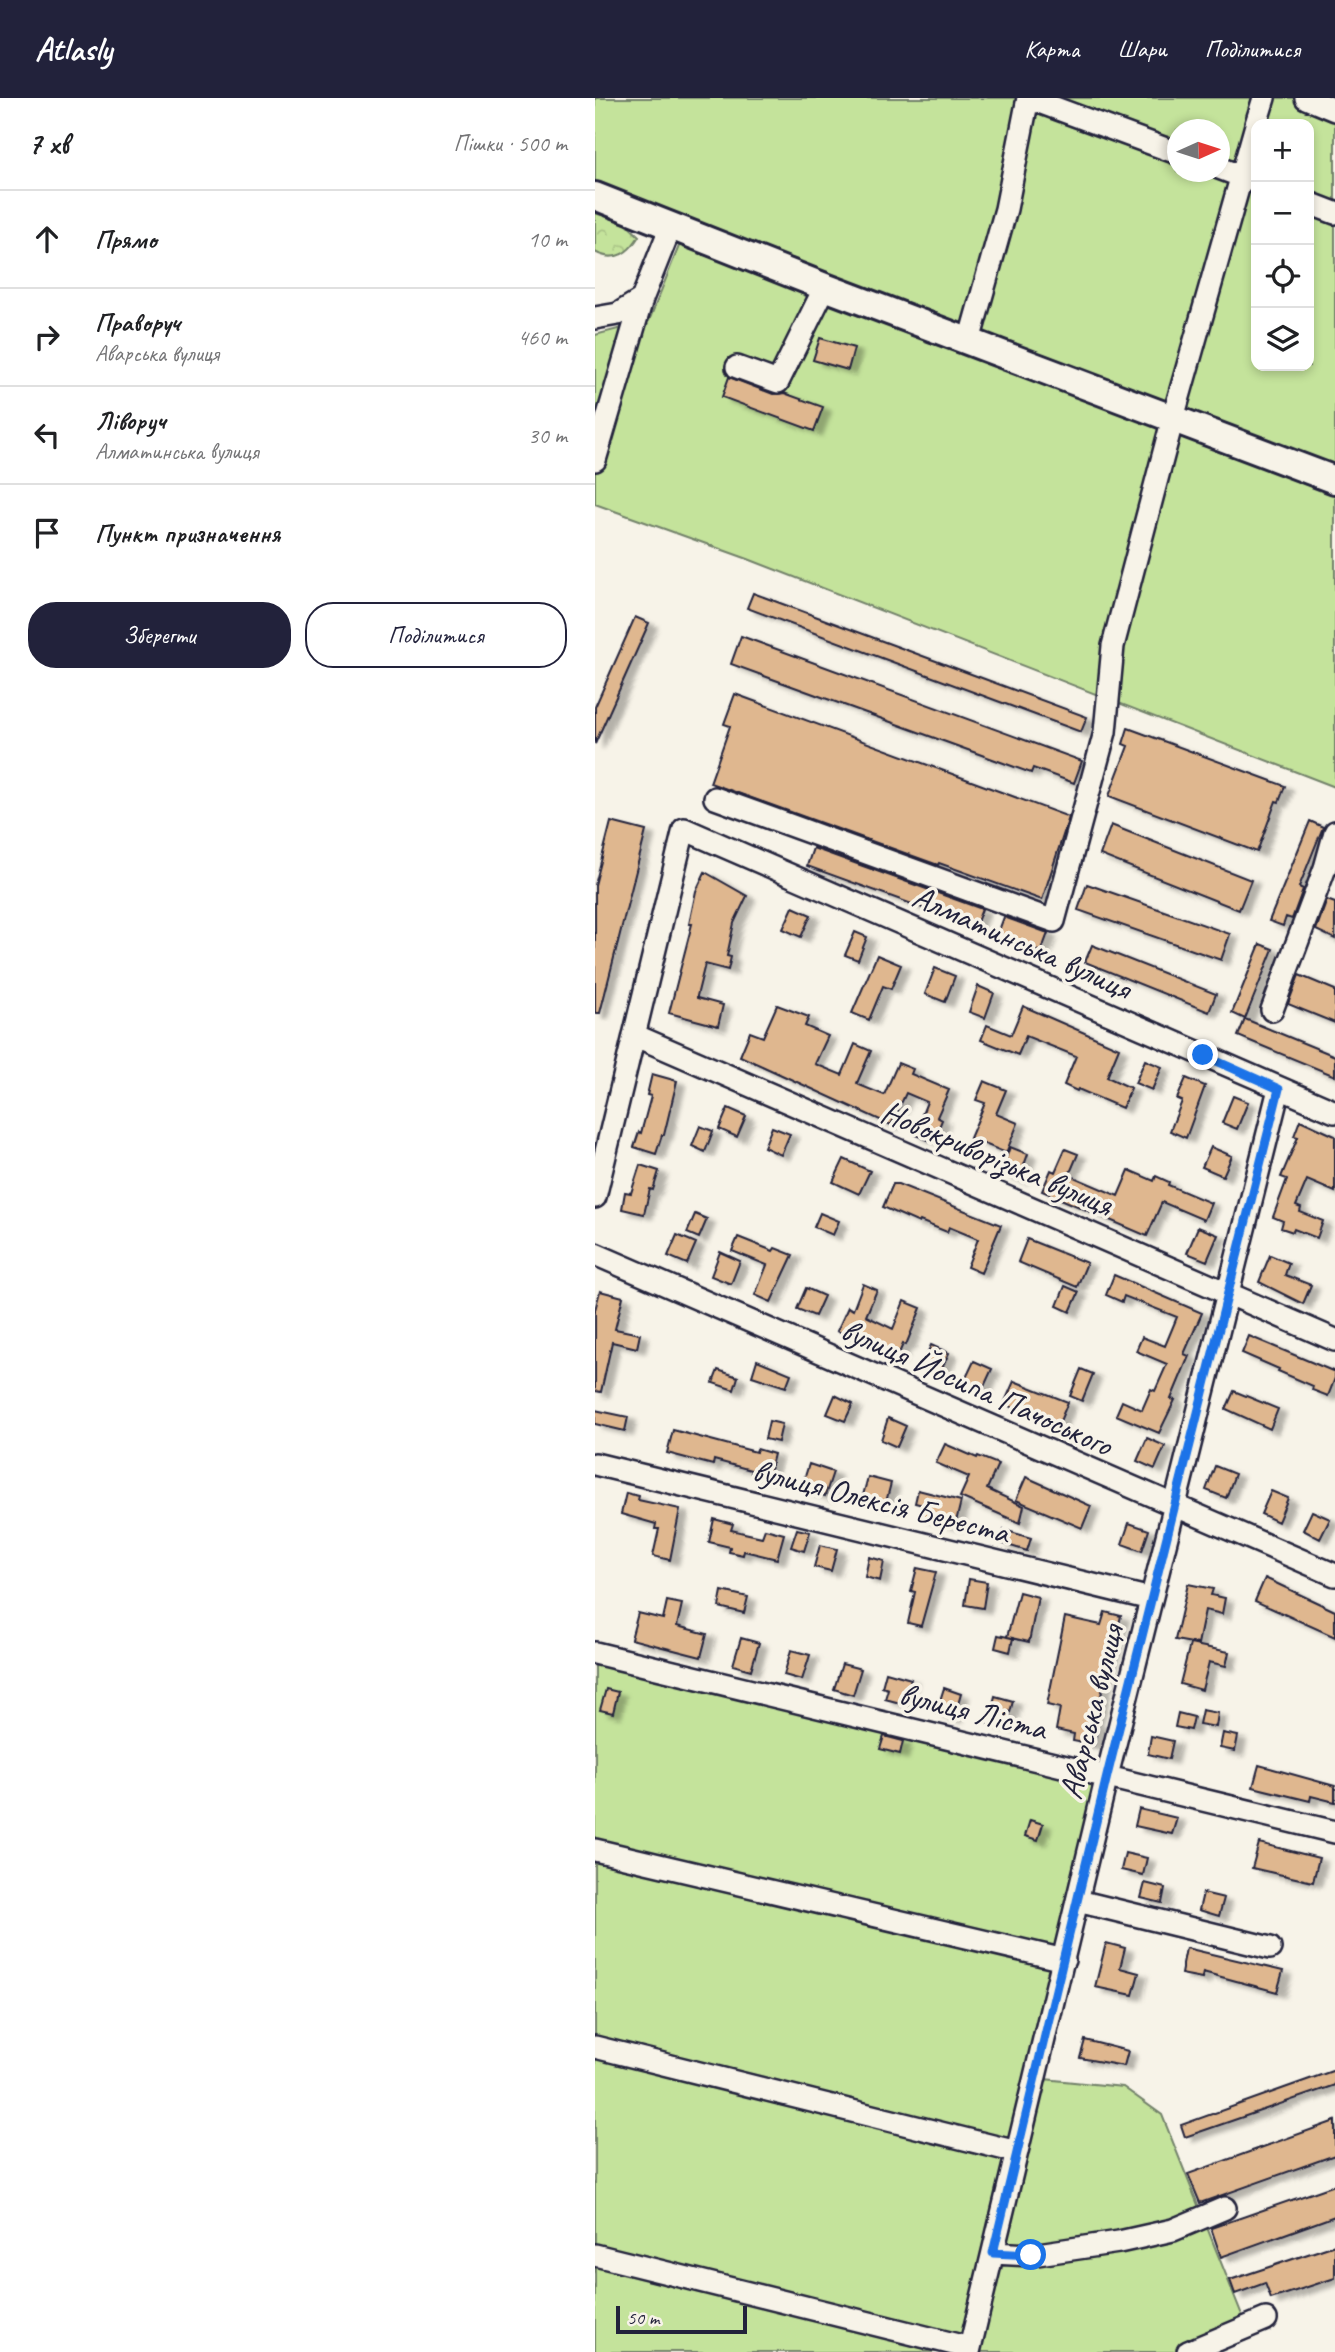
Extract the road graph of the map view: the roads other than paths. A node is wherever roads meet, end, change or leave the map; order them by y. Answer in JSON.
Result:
{"nodes":[{"id":1,"x":1028,"y":98,"type":"edge"},
{"id":2,"x":1265,"y":98,"type":"edge"},
{"id":3,"x":1306,"y":98,"type":"edge"},
{"id":4,"x":1335,"y":110,"type":"edge"},
{"id":5,"x":1258,"y":119,"type":"edge"},
{"id":6,"x":1167,"y":149,"type":"edge"},
{"id":7,"x":1251,"y":158,"type":"edge"},
{"id":8,"x":1230,"y":173,"type":"edge"},
{"id":9,"x":1248,"y":179,"type":"edge"},
{"id":10,"x":595,"y":196,"type":"edge"},
{"id":11,"x":1314,"y":205,"type":"edge"},
{"id":12,"x":1335,"y":213,"type":"edge"},
{"id":13,"x":671,"y":226,"type":"junction"},
{"id":14,"x":825,"y":287,"type":"junction"},
{"id":15,"x":642,"y":299,"type":"junction"},
{"id":16,"x":595,"y":318,"type":"edge"},
{"id":17,"x":969,"y":341,"type":"junction"},
{"id":18,"x":737,"y":367,"type":"dead end"},
{"id":19,"x":1173,"y":418,"type":"junction"},
{"id":20,"x":595,"y":460,"type":"edge"},
{"id":21,"x":1335,"y":480,"type":"edge"},
{"id":22,"x":715,"y":798,"type":"dead end"},
{"id":23,"x":1335,"y":832,"type":"edge"},
{"id":24,"x":1272,"y":1010,"type":"dead end"},
{"id":25,"x":634,"y":1035,"type":"junction"},
{"id":26,"x":1279,"y":1089,"type":"junction"},
{"id":27,"x":1335,"y":1112,"type":"edge"},
{"id":28,"x":595,"y":1196,"type":"edge"},
{"id":29,"x":595,"y":1254,"type":"edge"},
{"id":30,"x":1228,"y":1293,"type":"junction"},
{"id":31,"x":1335,"y":1340,"type":"edge"},
{"id":32,"x":595,"y":1464,"type":"edge"},
{"id":33,"x":1174,"y":1507,"type":"junction"},
{"id":34,"x":1335,"y":1575,"type":"edge"},
{"id":35,"x":1151,"y":1599,"type":"junction"},
{"id":36,"x":595,"y":1653,"type":"edge"},
{"id":37,"x":1107,"y":1776,"type":"junction"},
{"id":38,"x":1335,"y":1832,"type":"edge"},
{"id":39,"x":595,"y":1850,"type":"edge"},
{"id":40,"x":1078,"y":1901,"type":"junction"},
{"id":41,"x":1270,"y":1948,"type":"dead end"},
{"id":42,"x":1064,"y":1960,"type":"junction"},
{"id":43,"x":595,"y":2047,"type":"edge"},
{"id":44,"x":1017,"y":2152,"type":"junction"},
{"id":45,"x":1225,"y":2208,"type":"dead end"},
{"id":46,"x":993,"y":2253,"type":"junction"},
{"id":47,"x":595,"y":2255,"type":"edge"},
{"id":48,"x":1266,"y":2319,"type":"dead end"},
{"id":49,"x":970,"y":2350,"type":"edge"},
{"id":50,"x":1188,"y":2352,"type":"edge"}],
"edges":[{"from":1,"to":6,"type":"street"},
{"from":1,"to":17,"type":"street"},
{"from":2,"to":5,"type":"street"},
{"from":3,"to":4,"type":"street"},
{"from":7,"to":9,"type":"street"},
{"from":8,"to":9,"type":"street"},
{"from":9,"to":19,"type":"street"},
{"from":10,"to":13,"type":"main road"},
{"from":11,"to":12,"type":"street"},
{"from":13,"to":14,"type":"main road"},
{"from":13,"to":15,"type":"street"},
{"from":14,"to":17,"type":"main road"},
{"from":14,"to":18,"type":"street"},
{"from":15,"to":16,"type":"street"},
{"from":15,"to":20,"type":"street"},
{"from":17,"to":19,"type":"main road"},
{"from":19,"to":21,"type":"main road"},
{"from":19,"to":22,"type":"street"},
{"from":23,"to":24,"type":"street"},
{"from":25,"to":26,"type":"street","name":"Алматинська вулиця"},
{"from":25,"to":28,"type":"street"},
{"from":25,"to":30,"type":"street","name":"Новокриворізька вулиця"},
{"from":26,"to":27,"type":"street","name":"Алматинська вулиця"},
{"from":26,"to":30,"type":"street","name":"Аварська вулиця"},
{"from":29,"to":33,"type":"street","name":"вулиця Йосипа Пачоського"},
{"from":30,"to":31,"type":"street","name":"Новокриворізька вулиця"},
{"from":30,"to":33,"type":"street","name":"Аварська вулиця"},
{"from":32,"to":35,"type":"street","name":"вулиця Олексія Береста"},
{"from":33,"to":34,"type":"street","name":"вулиця Йосипа Пачоського"},
{"from":33,"to":35,"type":"street","name":"Аварська вулиця"},
{"from":35,"to":37,"type":"street","name":"Аварська вулиця"},
{"from":36,"to":37,"type":"street","name":"вулиця Ліста"},
{"from":37,"to":38,"type":"street","name":"вулиця Ліста"},
{"from":37,"to":40,"type":"street","name":"Аварська вулиця"},
{"from":39,"to":42,"type":"street"},
{"from":40,"to":41,"type":"street"},
{"from":40,"to":42,"type":"street","name":"Аварська вулиця"},
{"from":42,"to":44,"type":"street","name":"Аварська вулиця"},
{"from":43,"to":44,"type":"street"},
{"from":44,"to":46,"type":"street","name":"Аварська вулиця"},
{"from":45,"to":46,"type":"street"},
{"from":46,"to":49,"type":"street","name":"Аварська вулиця"},
{"from":47,"to":49,"type":"street"},
{"from":48,"to":50,"type":"street"}]}
